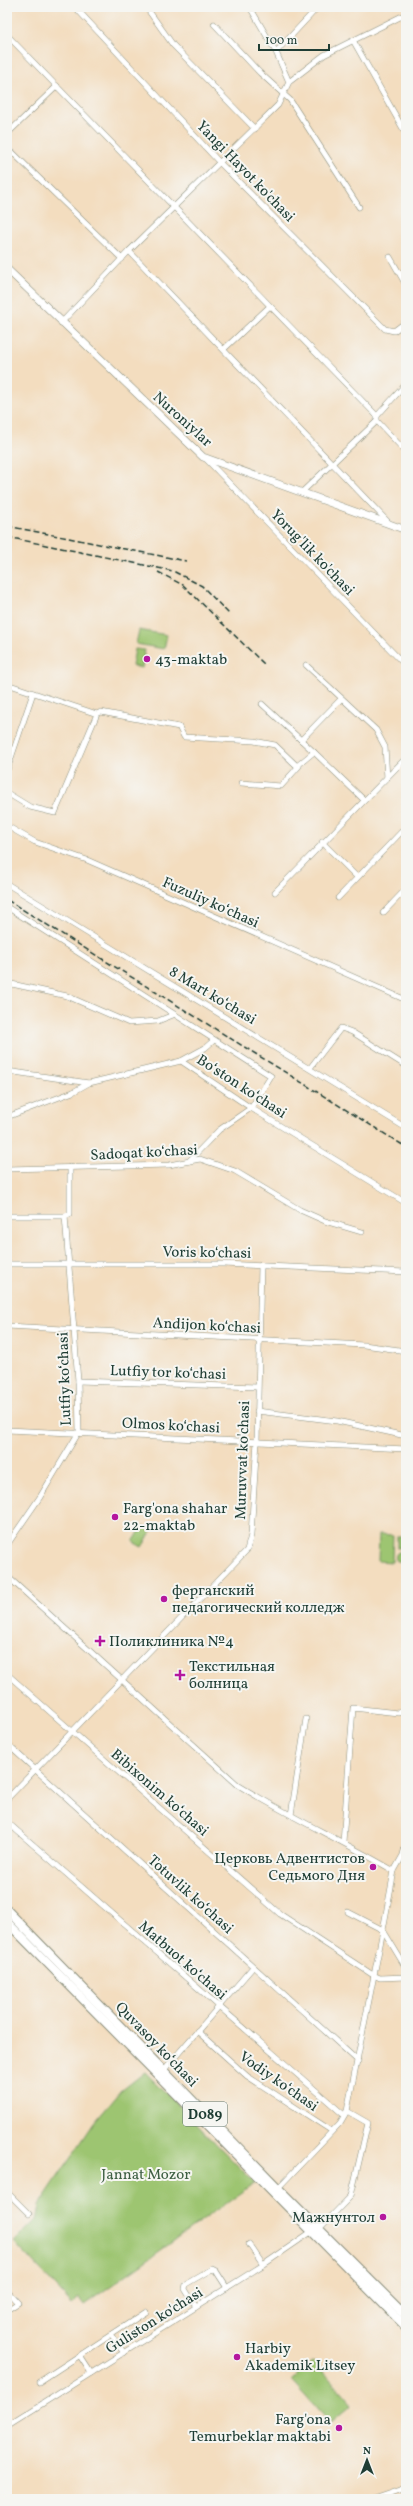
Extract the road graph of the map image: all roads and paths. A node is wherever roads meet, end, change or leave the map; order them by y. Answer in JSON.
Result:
{"nodes":[{"id":1,"x":75,"y":7,"type":"edge"},
{"id":2,"x":146,"y":7,"type":"edge"},
{"id":3,"x":248,"y":7,"type":"edge"},
{"id":4,"x":318,"y":7,"type":"edge"},
{"id":5,"x":404,"y":15,"type":"edge"},
{"id":6,"x":406,"y":22,"type":"edge"},
{"id":7,"x":214,"y":24,"type":"dead end"},
{"id":8,"x":7,"y":35,"type":"edge"},
{"id":9,"x":354,"y":42,"type":"junction"},
{"id":10,"x":276,"y":52,"type":"junction"},
{"id":11,"x":289,"y":82,"type":"junction"},
{"id":12,"x":57,"y":86,"type":"junction"},
{"id":13,"x":284,"y":96,"type":"junction"},
{"id":14,"x":255,"y":129,"type":"junction"},
{"id":15,"x":7,"y":134,"type":"edge"},
{"id":16,"x":406,"y":134,"type":"edge"},
{"id":17,"x":7,"y":147,"type":"edge"},
{"id":18,"x":220,"y":163,"type":"junction"},
{"id":19,"x":174,"y":207,"type":"junction"},
{"id":20,"x":359,"y":207,"type":"dead end"},
{"id":21,"x":130,"y":251,"type":"junction"},
{"id":22,"x":390,"y":258,"type":"dead end"},
{"id":23,"x":122,"y":259,"type":"junction"},
{"id":24,"x":7,"y":269,"type":"edge"},
{"id":25,"x":406,"y":285,"type":"edge"},
{"id":26,"x":270,"y":306,"type":"junction"},
{"id":27,"x":406,"y":322,"type":"edge"},
{"id":28,"x":61,"y":323,"type":"junction"},
{"id":29,"x":224,"y":350,"type":"junction"},
{"id":30,"x":406,"y":384,"type":"edge"},
{"id":31,"x":377,"y":418,"type":"junction"},
{"id":32,"x":406,"y":452,"type":"edge"},
{"id":33,"x":203,"y":456,"type":"junction"},
{"id":34,"x":332,"y":462,"type":"junction"},
{"id":35,"x":302,"y":492,"type":"junction"},
{"id":36,"x":391,"y":524,"type":"junction"},
{"id":37,"x":406,"y":530,"type":"edge"},
{"id":38,"x":306,"y":665,"type":"dead end"},
{"id":39,"x":406,"y":666,"type":"edge"},
{"id":40,"x":7,"y":684,"type":"edge"},
{"id":41,"x":33,"y":693,"type":"junction"},
{"id":42,"x":341,"y":699,"type":"junction"},
{"id":43,"x":262,"y":704,"type":"dead end"},
{"id":44,"x":97,"y":714,"type":"junction"},
{"id":45,"x":301,"y":740,"type":"junction"},
{"id":46,"x":314,"y":752,"type":"junction"},
{"id":47,"x":406,"y":758,"type":"edge"},
{"id":48,"x":299,"y":766,"type":"junction"},
{"id":49,"x":7,"y":770,"type":"edge"},
{"id":50,"x":387,"y":778,"type":"junction"},
{"id":51,"x":241,"y":783,"type":"dead end"},
{"id":52,"x":7,"y":793,"type":"edge"},
{"id":53,"x":364,"y":800,"type":"junction"},
{"id":54,"x":7,"y":826,"type":"edge"},
{"id":55,"x":406,"y":827,"type":"edge"},
{"id":56,"x":322,"y":842,"type":"junction"},
{"id":57,"x":357,"y":877,"type":"junction"},
{"id":58,"x":7,"y":884,"type":"edge"},
{"id":59,"x":406,"y":889,"type":"edge"},
{"id":60,"x":275,"y":892,"type":"dead end"},
{"id":61,"x":338,"y":898,"type":"dead end"},
{"id":62,"x":7,"y":908,"type":"edge"},
{"id":63,"x":383,"y":913,"type":"dead end"},
{"id":64,"x":7,"y":983,"type":"edge"},
{"id":65,"x":406,"y":1000,"type":"edge"},
{"id":66,"x":173,"y":1015,"type":"junction"},
{"id":67,"x":213,"y":1042,"type":"junction"},
{"id":68,"x":181,"y":1060,"type":"junction"},
{"id":69,"x":406,"y":1066,"type":"edge"},
{"id":70,"x":310,"y":1068,"type":"junction"},
{"id":71,"x":7,"y":1071,"type":"edge"},
{"id":72,"x":89,"y":1083,"type":"junction"},
{"id":73,"x":251,"y":1108,"type":"junction"},
{"id":74,"x":7,"y":1117,"type":"edge"},
{"id":75,"x":406,"y":1128,"type":"edge"},
{"id":76,"x":189,"y":1160,"type":"junction"},
{"id":77,"x":70,"y":1168,"type":"junction"},
{"id":78,"x":7,"y":1169,"type":"edge"},
{"id":79,"x":406,"y":1204,"type":"edge"},
{"id":80,"x":7,"y":1216,"type":"edge"},
{"id":81,"x":65,"y":1216,"type":"junction"},
{"id":82,"x":362,"y":1232,"type":"dead end"},
{"id":83,"x":7,"y":1264,"type":"edge"},
{"id":84,"x":69,"y":1265,"type":"junction"},
{"id":85,"x":261,"y":1265,"type":"junction"},
{"id":86,"x":406,"y":1272,"type":"edge"},
{"id":87,"x":7,"y":1326,"type":"edge"},
{"id":88,"x":74,"y":1330,"type":"junction"},
{"id":89,"x":258,"y":1341,"type":"junction"},
{"id":90,"x":406,"y":1351,"type":"edge"},
{"id":91,"x":78,"y":1381,"type":"junction"},
{"id":92,"x":257,"y":1387,"type":"junction"},
{"id":93,"x":257,"y":1412,"type":"junction"},
{"id":94,"x":7,"y":1430,"type":"edge"},
{"id":95,"x":79,"y":1432,"type":"junction"},
{"id":96,"x":406,"y":1436,"type":"edge"},
{"id":97,"x":257,"y":1441,"type":"junction"},
{"id":98,"x":406,"y":1449,"type":"edge"},
{"id":99,"x":7,"y":1545,"type":"edge"},
{"id":100,"x":7,"y":1576,"type":"edge"},
{"id":101,"x":7,"y":1674,"type":"edge"},
{"id":102,"x":121,"y":1679,"type":"junction"},
{"id":103,"x":406,"y":1711,"type":"edge"},
{"id":104,"x":306,"y":1719,"type":"dead end"},
{"id":105,"x":71,"y":1730,"type":"junction"},
{"id":106,"x":7,"y":1744,"type":"edge"},
{"id":107,"x":35,"y":1770,"type":"junction"},
{"id":108,"x":7,"y":1799,"type":"edge"},
{"id":109,"x":291,"y":1815,"type":"junction"},
{"id":110,"x":7,"y":1822,"type":"edge"},
{"id":111,"x":406,"y":1841,"type":"edge"},
{"id":112,"x":343,"y":1842,"type":"junction"},
{"id":113,"x":394,"y":1871,"type":"junction"},
{"id":114,"x":7,"y":1910,"type":"edge"},
{"id":115,"x":348,"y":1912,"type":"dead end"},
{"id":116,"x":7,"y":1922,"type":"edge"},
{"id":117,"x":383,"y":1930,"type":"junction"},
{"id":118,"x":253,"y":1967,"type":"junction"},
{"id":119,"x":406,"y":1968,"type":"edge"},
{"id":120,"x":373,"y":1975,"type":"junction"},
{"id":121,"x":406,"y":1977,"type":"edge"},
{"id":122,"x":219,"y":2006,"type":"junction"},
{"id":123,"x":197,"y":2032,"type":"junction"},
{"id":124,"x":358,"y":2061,"type":"junction"},
{"id":125,"x":163,"y":2071,"type":"junction"},
{"id":126,"x":346,"y":2113,"type":"junction"},
{"id":127,"x":332,"y":2132,"type":"junction"},
{"id":128,"x":278,"y":2188,"type":"junction"},
{"id":129,"x":7,"y":2192,"type":"edge"},
{"id":130,"x":29,"y":2214,"type":"dead end"},
{"id":131,"x":315,"y":2230,"type":"junction"},
{"id":132,"x":249,"y":2244,"type":"dead end"},
{"id":133,"x":263,"y":2265,"type":"junction"},
{"id":134,"x":227,"y":2288,"type":"junction"},
{"id":135,"x":7,"y":2291,"type":"edge"},
{"id":136,"x":196,"y":2307,"type":"junction"},
{"id":137,"x":7,"y":2310,"type":"edge"},
{"id":138,"x":404,"y":2310,"type":"edge"},
{"id":139,"x":146,"y":2312,"type":"dead end"},
{"id":140,"x":406,"y":2327,"type":"edge"},
{"id":141,"x":111,"y":2335,"type":"junction"},
{"id":142,"x":124,"y":2353,"type":"junction"},
{"id":143,"x":80,"y":2356,"type":"junction"},
{"id":144,"x":91,"y":2373,"type":"junction"},
{"id":145,"x":39,"y":2382,"type":"dead end"},
{"id":146,"x":7,"y":2426,"type":"edge"},
{"id":147,"x":406,"y":2489,"type":"edge"},
{"id":148,"x":377,"y":2499,"type":"edge"}],
"edges":[{"from":1,"to":18,"type":"street","name":"Yangi Hayot ko'chasi"},
{"from":2,"to":14,"type":"street"},
{"from":3,"to":10,"type":"street"},
{"from":4,"to":10,"type":"street"},
{"from":5,"to":6,"type":"street"},
{"from":5,"to":9,"type":"street"},
{"from":7,"to":13,"type":"street"},
{"from":8,"to":12,"type":"street"},
{"from":9,"to":11,"type":"street"},
{"from":9,"to":16,"type":"street"},
{"from":10,"to":11,"type":"street"},
{"from":11,"to":13,"type":"street"},
{"from":12,"to":15,"type":"street"},
{"from":12,"to":19,"type":"street"},
{"from":13,"to":14,"type":"street"},
{"from":13,"to":20,"type":"street"},
{"from":14,"to":18,"type":"street"},
{"from":17,"to":23,"type":"street"},
{"from":18,"to":19,"type":"street"},
{"from":18,"to":27,"type":"street","name":"Yangi Hayot ko'chasi"},
{"from":19,"to":21,"type":"street"},
{"from":19,"to":26,"type":"street"},
{"from":21,"to":23,"type":"street"},
{"from":21,"to":29,"type":"street"},
{"from":22,"to":25,"type":"street"},
{"from":23,"to":28,"type":"street"},
{"from":24,"to":28,"type":"main road","name":"Nuroniylar"},
{"from":26,"to":29,"type":"street"},
{"from":26,"to":31,"type":"street"},
{"from":28,"to":33,"type":"main road","name":"Nuroniylar"},
{"from":29,"to":34,"type":"street"},
{"from":30,"to":31,"type":"street"},
{"from":31,"to":32,"type":"street"},
{"from":31,"to":34,"type":"street"},
{"from":33,"to":35,"type":"main road","name":"Nuroniylar"},
{"from":33,"to":39,"type":"street","name":"Yorug'lik ko'chasi"},
{"from":34,"to":35,"type":"street"},
{"from":34,"to":36,"type":"street"},
{"from":35,"to":36,"type":"main road","name":"Nuroniylar"},
{"from":36,"to":37,"type":"main road","name":"Nuroniylar"},
{"from":38,"to":42,"type":"street"},
{"from":40,"to":41,"type":"street"},
{"from":41,"to":44,"type":"street"},
{"from":41,"to":49,"type":"street"},
{"from":42,"to":45,"type":"street"},
{"from":42,"to":50,"type":"street"},
{"from":43,"to":45,"type":"street"},
{"from":44,"to":48,"type":"street"},
{"from":44,"to":52,"type":"street"},
{"from":45,"to":46,"type":"street"},
{"from":46,"to":48,"type":"street"},
{"from":46,"to":53,"type":"street"},
{"from":47,"to":50,"type":"street"},
{"from":48,"to":51,"type":"street"},
{"from":50,"to":53,"type":"street"},
{"from":53,"to":56,"type":"street"},
{"from":54,"to":65,"type":"street","name":"Fuzuliy koʻchasi"},
{"from":55,"to":57,"type":"street"},
{"from":56,"to":57,"type":"street"},
{"from":56,"to":60,"type":"street"},
{"from":57,"to":61,"type":"street"},
{"from":58,"to":70,"type":"street","name":"8 Mart koʻchasi"},
{"from":59,"to":63,"type":"street"},
{"from":62,"to":66,"type":"street"},
{"from":64,"to":66,"type":"street"},
{"from":66,"to":67,"type":"street"},
{"from":67,"to":68,"type":"street"},
{"from":67,"to":73,"type":"street"},
{"from":68,"to":72,"type":"street","name":"Boʻston koʻchasi"},
{"from":68,"to":73,"type":"street","name":"Boʻston koʻchasi"},
{"from":69,"to":70,"type":"street"},
{"from":70,"to":75,"type":"street","name":"8 Mart koʻchasi"},
{"from":71,"to":72,"type":"street"},
{"from":72,"to":74,"type":"street","name":"Boʻston koʻchasi"},
{"from":73,"to":76,"type":"street"},
{"from":73,"to":79,"type":"street","name":"Boʻston koʻchasi"},
{"from":76,"to":77,"type":"street","name":"Sadoqat koʻchasi"},
{"from":76,"to":82,"type":"street","name":"Sadoqat koʻchasi"},
{"from":77,"to":78,"type":"street","name":"Sadoqat koʻchasi"},
{"from":77,"to":81,"type":"street"},
{"from":80,"to":81,"type":"street"},
{"from":81,"to":84,"type":"street","name":"Lutfiy koʻchasi"},
{"from":83,"to":84,"type":"street","name":"Voris koʻchasi"},
{"from":84,"to":85,"type":"street","name":"Voris koʻchasi"},
{"from":84,"to":88,"type":"street","name":"Lutfiy koʻchasi"},
{"from":85,"to":86,"type":"street","name":"Voris koʻchasi"},
{"from":85,"to":89,"type":"street","name":"Muruvvat ko'chasi"},
{"from":87,"to":88,"type":"street","name":"Andijon koʻchasi"},
{"from":88,"to":89,"type":"street","name":"Andijon koʻchasi"},
{"from":88,"to":91,"type":"street","name":"Lutfiy koʻchasi"},
{"from":89,"to":90,"type":"street","name":"Andijon koʻchasi"},
{"from":89,"to":92,"type":"street","name":"Muruvvat ko'chasi"},
{"from":91,"to":92,"type":"street","name":"Lutfiy tor koʻchasi"},
{"from":91,"to":95,"type":"street","name":"Lutfiy koʻchasi"},
{"from":92,"to":93,"type":"street","name":"Muruvvat ko'chasi"},
{"from":93,"to":96,"type":"street"},
{"from":93,"to":97,"type":"street","name":"Muruvvat ko'chasi"},
{"from":94,"to":95,"type":"street","name":"Olmos koʻchasi"},
{"from":95,"to":97,"type":"street","name":"Olmos koʻchasi"},
{"from":95,"to":99,"type":"street","name":"Lutfiy koʻchasi"},
{"from":97,"to":98,"type":"street","name":"Olmos koʻchasi"},
{"from":97,"to":102,"type":"street","name":"Muruvvat ko'chasi"},
{"from":100,"to":102,"type":"street"},
{"from":101,"to":105,"type":"street","name":"Bibixonim koʻchasi"},
{"from":102,"to":105,"type":"street","name":"Muruvvat ko'chasi"},
{"from":102,"to":109,"type":"street"},
{"from":103,"to":112,"type":"street"},
{"from":104,"to":109,"type":"street"},
{"from":105,"to":107,"type":"street","name":"Muruvvat ko'chasi"},
{"from":105,"to":120,"type":"street","name":"Bibixonim koʻchasi"},
{"from":106,"to":107,"type":"street","name":"Totuvlik koʻchasi"},
{"from":107,"to":108,"type":"street","name":"Muruvvat ko'chasi"},
{"from":107,"to":118,"type":"street","name":"Totuvlik koʻchasi"},
{"from":109,"to":112,"type":"street"},
{"from":110,"to":122,"type":"street","name":"Matbuot koʻchasi"},
{"from":111,"to":113,"type":"street"},
{"from":112,"to":113,"type":"street"},
{"from":113,"to":117,"type":"street"},
{"from":114,"to":125,"type":"main road","name":"Quvasoy koʻchasi","number":"D089"},
{"from":115,"to":117,"type":"street"},
{"from":116,"to":131,"type":"main road","name":"Quvasoy koʻchasi","number":"D089"},
{"from":117,"to":119,"type":"street"},
{"from":117,"to":120,"type":"street"},
{"from":118,"to":122,"type":"street"},
{"from":118,"to":124,"type":"street","name":"Totuvlik koʻchasi"},
{"from":120,"to":121,"type":"street","name":"Bibixonim koʻchasi"},
{"from":120,"to":124,"type":"street"},
{"from":122,"to":123,"type":"street"},
{"from":122,"to":126,"type":"street","name":"Matbuot koʻchasi"},
{"from":123,"to":125,"type":"street"},
{"from":123,"to":127,"type":"street","name":"Vodiy koʻchasi"},
{"from":124,"to":126,"type":"street"},
{"from":125,"to":128,"type":"main road","name":"Quvasoy koʻchasi","number":"D089"},
{"from":126,"to":127,"type":"street"},
{"from":126,"to":131,"type":"street","name":"Matbuot koʻchasi"},
{"from":127,"to":128,"type":"street"},
{"from":128,"to":131,"type":"main road","name":"Quvasoy koʻchasi","number":"D089"},
{"from":129,"to":130,"type":"street"},
{"from":131,"to":133,"type":"street","name":"Guliston ko'chasi"},
{"from":131,"to":138,"type":"main road","name":"Quvasoy koʻchasi","number":"D089"},
{"from":131,"to":140,"type":"main road","name":"Quvasoy koʻchasi","number":"D089"},
{"from":132,"to":133,"type":"street"},
{"from":133,"to":134,"type":"street","name":"Guliston ko'chasi"},
{"from":134,"to":136,"type":"street","name":"Guliston ko'chasi"},
{"from":134,"to":136,"type":"street"},
{"from":135,"to":137,"type":"street"},
{"from":136,"to":142,"type":"street","name":"Guliston ko'chasi"},
{"from":139,"to":141,"type":"street"},
{"from":141,"to":142,"type":"street"},
{"from":141,"to":143,"type":"street"},
{"from":142,"to":144,"type":"street","name":"Guliston ko'chasi"},
{"from":143,"to":144,"type":"street"},
{"from":143,"to":145,"type":"street"},
{"from":144,"to":146,"type":"street","name":"Guliston ko'chasi"},
{"from":147,"to":148,"type":"street"}]}
